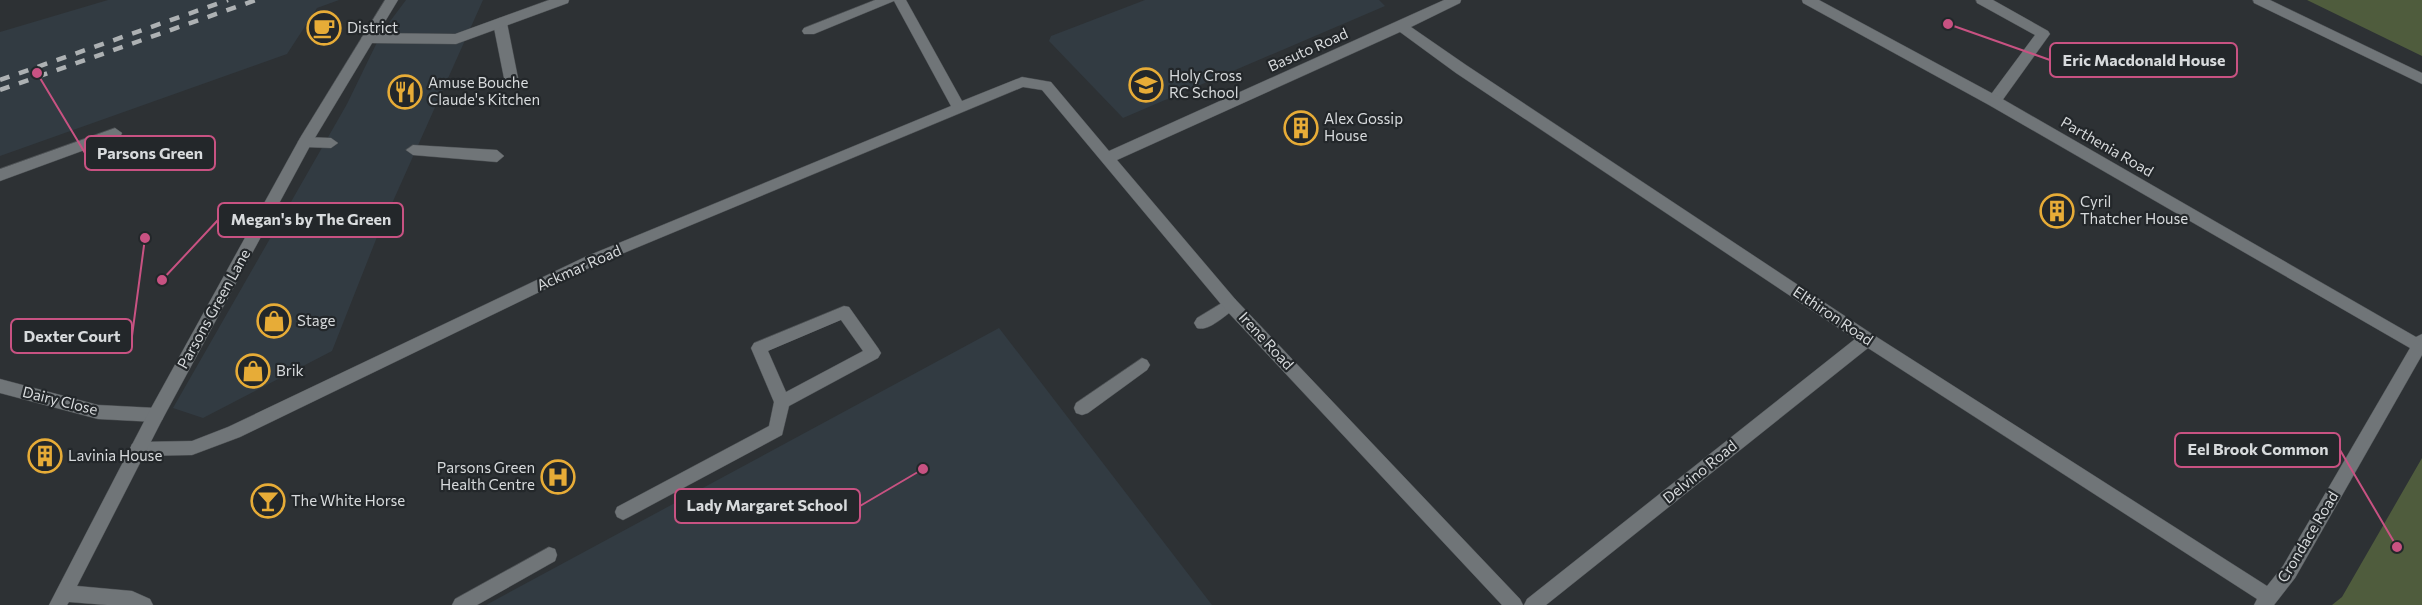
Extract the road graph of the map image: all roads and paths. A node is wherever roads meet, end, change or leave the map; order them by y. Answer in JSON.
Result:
{"nodes":[{"id":1,"x":392,"y":0,"type":"edge"},
{"id":2,"x":563,"y":0,"type":"edge"},
{"id":3,"x":888,"y":0,"type":"edge"},
{"id":4,"x":900,"y":0,"type":"edge"},
{"id":5,"x":1455,"y":0,"type":"edge"},
{"id":6,"x":1808,"y":0,"type":"edge"},
{"id":7,"x":1982,"y":0,"type":"edge"},
{"id":8,"x":2259,"y":0,"type":"edge"},
{"id":9,"x":500,"y":23,"type":"junction"},
{"id":10,"x":1401,"y":26,"type":"junction"},
{"id":11,"x":809,"y":31,"type":"dead end"},
{"id":12,"x":368,"y":38,"type":"junction"},
{"id":13,"x":2422,"y":79,"type":"edge"},
{"id":14,"x":1022,"y":82,"type":"joint"},
{"id":15,"x":512,"y":83,"type":"dead end"},
{"id":16,"x":1994,"y":101,"type":"junction"},
{"id":17,"x":959,"y":109,"type":"junction"},
{"id":18,"x":115,"y":133,"type":"dead end"},
{"id":19,"x":305,"y":142,"type":"junction"},
{"id":20,"x":331,"y":143,"type":"dead end"},
{"id":21,"x":413,"y":150,"type":"dead end"},
{"id":22,"x":497,"y":156,"type":"dead end"},
{"id":23,"x":1107,"y":158,"type":"junction"},
{"id":24,"x":0,"y":175,"type":"edge"},
{"id":25,"x":1230,"y":304,"type":"junction"},
{"id":26,"x":1203,"y":323,"type":"dead end"},
{"id":27,"x":1867,"y":339,"type":"junction"},
{"id":28,"x":2421,"y":343,"type":"edge"},
{"id":29,"x":1143,"y":365,"type":"dead end"},
{"id":30,"x":0,"y":386,"type":"edge"},
{"id":31,"x":782,"y":402,"type":"junction"},
{"id":32,"x":1082,"y":408,"type":"dead end"},
{"id":33,"x":156,"y":415,"type":"junction"},
{"id":34,"x":138,"y":449,"type":"junction"},
{"id":35,"x":623,"y":512,"type":"dead end"},
{"id":36,"x":549,"y":555,"type":"dead end"},
{"id":37,"x":61,"y":599,"type":"edge"},
{"id":38,"x":2266,"y":601,"type":"edge"},
{"id":39,"x":144,"y":605,"type":"edge"},
{"id":40,"x":461,"y":605,"type":"edge"},
{"id":41,"x":1514,"y":605,"type":"edge"},
{"id":42,"x":1533,"y":605,"type":"edge"}],
"edges":[{"from":1,"to":12,"type":"street","name":"Parsons Green Lane"},
{"from":2,"to":9,"type":"street"},
{"from":3,"to":11,"type":"street"},
{"from":4,"to":17,"type":"street"},
{"from":5,"to":10,"type":"street","name":"Basuto Road"},
{"from":6,"to":16,"type":"street","name":"Parthenia Road"},
{"from":7,"to":16,"type":"street"},
{"from":8,"to":13,"type":"street"},
{"from":9,"to":12,"type":"street"},
{"from":9,"to":15,"type":"street"},
{"from":10,"to":23,"type":"street","name":"Basuto Road"},
{"from":10,"to":27,"type":"street","name":"Elthiron Road"},
{"from":12,"to":19,"type":"street","name":"Parsons Green Lane"},
{"from":14,"to":17,"type":"street","name":"Ackmar Road"},
{"from":14,"to":23,"type":"street","name":"Irene Road"},
{"from":16,"to":28,"type":"street","name":"Parthenia Road"},
{"from":17,"to":34,"type":"street","name":"Ackmar Road"},
{"from":18,"to":24,"type":"street"},
{"from":19,"to":20,"type":"street"},
{"from":19,"to":33,"type":"street","name":"Parsons Green Lane"},
{"from":21,"to":22,"type":"street"},
{"from":23,"to":25,"type":"street","name":"Irene Road"},
{"from":25,"to":26,"type":"street"},
{"from":25,"to":41,"type":"street","name":"Irene Road"},
{"from":27,"to":38,"type":"street","name":"Elthiron Road"},
{"from":27,"to":42,"type":"street","name":"Delvino Road"},
{"from":28,"to":38,"type":"street","name":"Crondace Road"},
{"from":29,"to":32,"type":"street"},
{"from":30,"to":33,"type":"street","name":"Dairy Close"},
{"from":31,"to":31,"type":"street"},
{"from":31,"to":35,"type":"street"},
{"from":33,"to":34,"type":"street","name":"Parsons Green Lane"},
{"from":34,"to":37,"type":"street","name":"Parsons Green Lane"},
{"from":36,"to":40,"type":"street"},
{"from":37,"to":39,"type":"street"}]}
